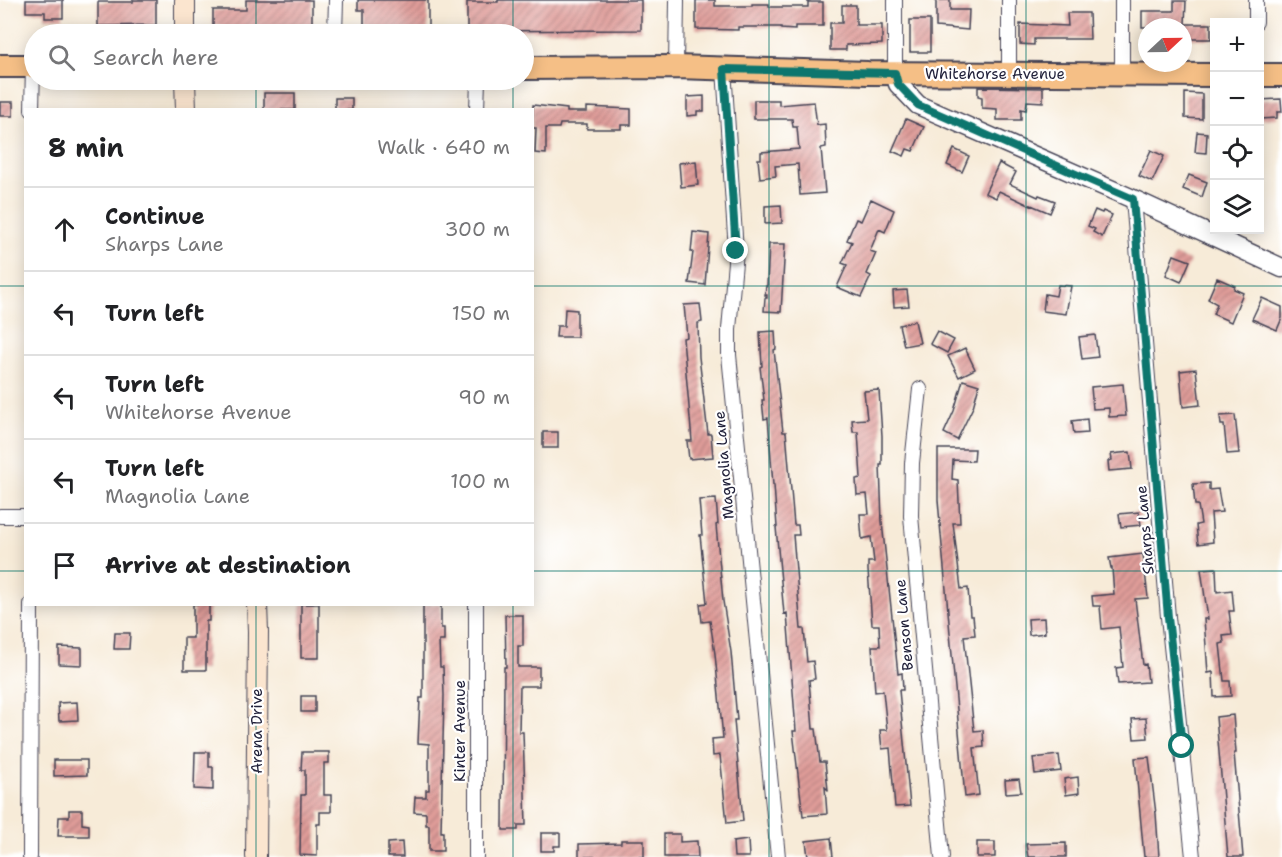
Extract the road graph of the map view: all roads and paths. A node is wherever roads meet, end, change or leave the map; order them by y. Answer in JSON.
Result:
{"nodes":[{"id":1,"x":185,"y":0,"type":"edge"},
{"id":2,"x":336,"y":0,"type":"edge"},
{"id":3,"x":677,"y":0,"type":"edge"},
{"id":4,"x":895,"y":0,"type":"edge"},
{"id":5,"x":1009,"y":0,"type":"edge"},
{"id":6,"x":1122,"y":0,"type":"edge"},
{"id":7,"x":1256,"y":0,"type":"edge"},
{"id":8,"x":1256,"y":18,"type":"edge"},
{"id":9,"x":185,"y":24,"type":"edge"},
{"id":10,"x":335,"y":24,"type":"edge"},
{"id":11,"x":0,"y":66,"type":"edge"},
{"id":12,"x":24,"y":66,"type":"edge"},
{"id":13,"x":676,"y":67,"type":"junction"},
{"id":14,"x":534,"y":68,"type":"edge"},
{"id":15,"x":724,"y":69,"type":"junction"},
{"id":16,"x":895,"y":73,"type":"junction"},
{"id":17,"x":1009,"y":74,"type":"junction"},
{"id":18,"x":1122,"y":74,"type":"junction"},
{"id":19,"x":1210,"y":75,"type":"edge"},
{"id":20,"x":1264,"y":75,"type":"edge"},
{"id":21,"x":1282,"y":75,"type":"edge"},
{"id":22,"x":33,"y":90,"type":"edge"},
{"id":23,"x":185,"y":90,"type":"edge"},
{"id":24,"x":478,"y":90,"type":"edge"},
{"id":25,"x":32,"y":108,"type":"edge"},
{"id":26,"x":186,"y":108,"type":"edge"},
{"id":27,"x":477,"y":108,"type":"edge"},
{"id":28,"x":1133,"y":199,"type":"junction"},
{"id":29,"x":1282,"y":268,"type":"edge"},
{"id":30,"x":920,"y":390,"type":"dead end"},
{"id":31,"x":0,"y":516,"type":"edge"},
{"id":32,"x":24,"y":516,"type":"edge"},
{"id":33,"x":31,"y":606,"type":"edge"},
{"id":34,"x":257,"y":606,"type":"edge"},
{"id":35,"x":476,"y":606,"type":"edge"},
{"id":36,"x":30,"y":857,"type":"edge"},
{"id":37,"x":256,"y":857,"type":"edge"},
{"id":38,"x":476,"y":857,"type":"edge"},
{"id":39,"x":778,"y":857,"type":"edge"},
{"id":40,"x":942,"y":857,"type":"edge"},
{"id":41,"x":1193,"y":857,"type":"edge"}],
"edges":[{"from":1,"to":9,"type":"main road"},
{"from":2,"to":10,"type":"street"},
{"from":3,"to":13,"type":"street"},
{"from":4,"to":16,"type":"street"},
{"from":5,"to":17,"type":"street"},
{"from":6,"to":18,"type":"street"},
{"from":7,"to":8,"type":"street"},
{"from":11,"to":12,"type":"main road"},
{"from":13,"to":14,"type":"main road","name":"Whitehorse Avenue"},
{"from":13,"to":15,"type":"main road","name":"Whitehorse Avenue"},
{"from":15,"to":16,"type":"main road","name":"Whitehorse Avenue"},
{"from":15,"to":39,"type":"street","name":"Magnolia Lane"},
{"from":16,"to":17,"type":"main road","name":"Whitehorse Avenue"},
{"from":16,"to":28,"type":"street"},
{"from":17,"to":18,"type":"main road","name":"Whitehorse Avenue"},
{"from":18,"to":19,"type":"main road","name":"Whitehorse Avenue"},
{"from":20,"to":21,"type":"main road"},
{"from":22,"to":25,"type":"street"},
{"from":23,"to":26,"type":"main road"},
{"from":24,"to":27,"type":"street"},
{"from":28,"to":29,"type":"street"},
{"from":28,"to":41,"type":"street","name":"Sharps Lane"},
{"from":30,"to":40,"type":"street","name":"Benson Lane"},
{"from":31,"to":32,"type":"street"},
{"from":33,"to":36,"type":"street"},
{"from":34,"to":37,"type":"main road","name":"Arena Drive"},
{"from":35,"to":38,"type":"street","name":"Kinter Avenue"}]}
